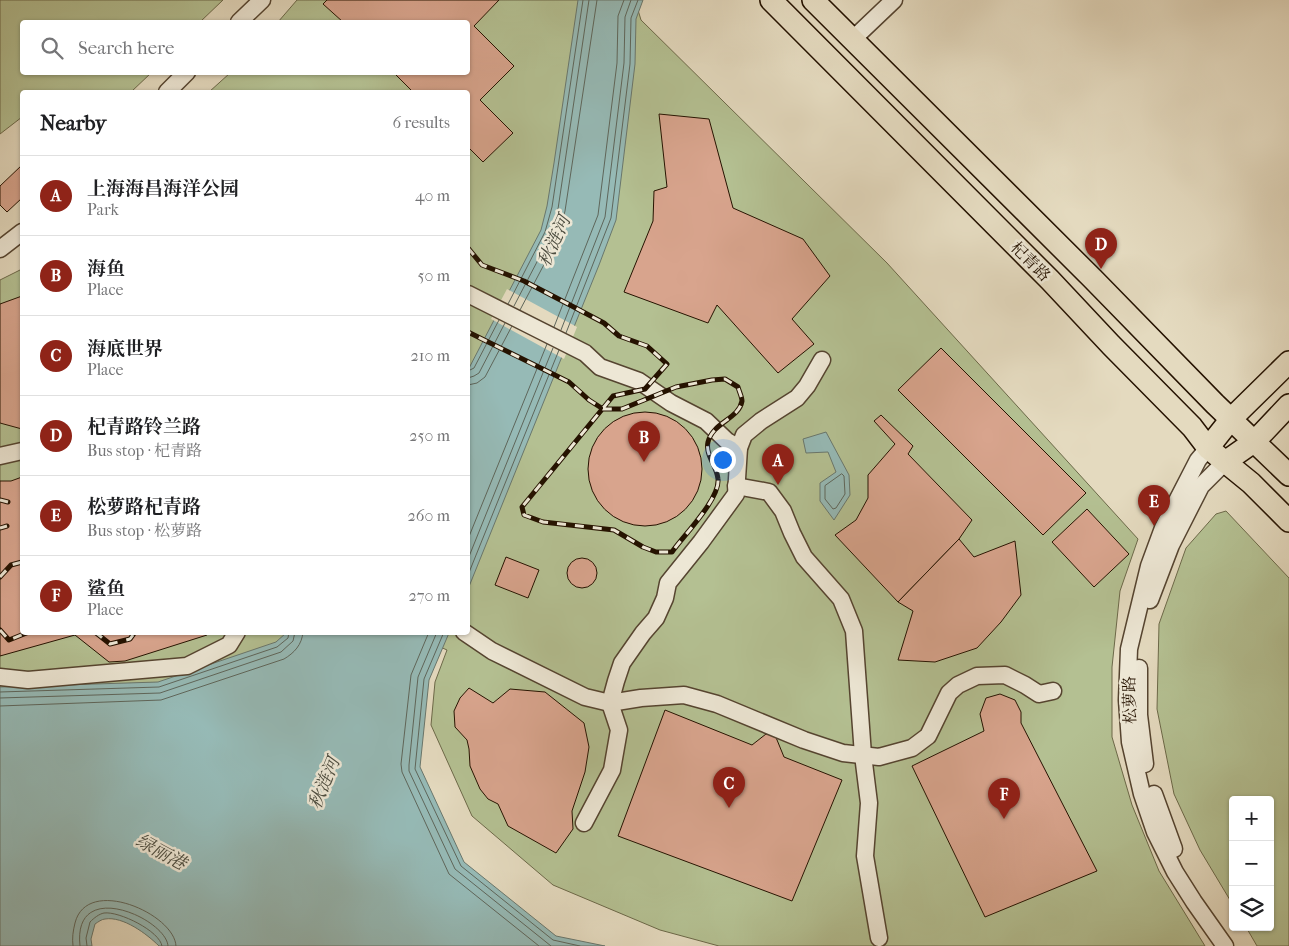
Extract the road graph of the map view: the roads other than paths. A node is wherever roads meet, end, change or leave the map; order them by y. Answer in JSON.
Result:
{"nodes":[{"id":1,"x":262,"y":0,"type":"edge"},
{"id":2,"x":771,"y":0,"type":"edge"},
{"id":3,"x":813,"y":0,"type":"edge"},
{"id":4,"x":894,"y":0,"type":"edge"},
{"id":5,"x":241,"y":20,"type":"edge"},
{"id":6,"x":852,"y":40,"type":"junction"},
{"id":7,"x":184,"y":75,"type":"edge"},
{"id":8,"x":169,"y":90,"type":"edge"},
{"id":9,"x":20,"y":234,"type":"edge"},
{"id":10,"x":0,"y":249,"type":"edge"},
{"id":11,"x":470,"y":295,"type":"edge"},
{"id":12,"x":822,"y":360,"type":"dead end"},
{"id":13,"x":1289,"y":362,"type":"edge"},
{"id":14,"x":1289,"y":405,"type":"edge"},
{"id":15,"x":1230,"y":419,"type":"junction"},
{"id":16,"x":1255,"y":441,"type":"junction"},
{"id":17,"x":739,"y":448,"type":"junction"},
{"id":18,"x":1208,"y":448,"type":"junction"},
{"id":19,"x":20,"y":451,"type":"edge"},
{"id":20,"x":0,"y":456,"type":"edge"},
{"id":21,"x":1224,"y":462,"type":"junction"},
{"id":22,"x":1289,"y":475,"type":"edge"},
{"id":23,"x":736,"y":486,"type":"junction"},
{"id":24,"x":1289,"y":521,"type":"edge"},
{"id":25,"x":235,"y":635,"type":"edge"},
{"id":26,"x":468,"y":635,"type":"edge"},
{"id":27,"x":0,"y":677,"type":"edge"},
{"id":28,"x":1053,"y":691,"type":"dead end"},
{"id":29,"x":610,"y":703,"type":"junction"},
{"id":30,"x":863,"y":755,"type":"junction"},
{"id":31,"x":584,"y":823,"type":"dead end"},
{"id":32,"x":879,"y":938,"type":"dead end"},
{"id":33,"x":1225,"y":946,"type":"edge"},
{"id":34,"x":1234,"y":946,"type":"edge"}],
"edges":[{"from":1,"to":5,"type":"street"},
{"from":2,"to":18,"type":"main road","name":"杞青路"},
{"from":3,"to":6,"type":"main road","name":"杞青路"},
{"from":4,"to":6,"type":"street"},
{"from":6,"to":15,"type":"main road","name":"杞青路"},
{"from":7,"to":8,"type":"street"},
{"from":9,"to":10,"type":"street"},
{"from":11,"to":17,"type":"street"},
{"from":12,"to":17,"type":"street"},
{"from":13,"to":15,"type":"main road"},
{"from":14,"to":16,"type":"main road"},
{"from":15,"to":16,"type":"main road","name":"杞青路"},
{"from":15,"to":18,"type":"main road"},
{"from":16,"to":21,"type":"main road"},
{"from":16,"to":22,"type":"main road","name":"杞青路"},
{"from":17,"to":23,"type":"street"},
{"from":18,"to":21,"type":"main road","name":"杞青路"},
{"from":18,"to":33,"type":"street","name":"松萝路"},
{"from":19,"to":20,"type":"street"},
{"from":21,"to":24,"type":"main road","name":"杞青路"},
{"from":21,"to":34,"type":"street","name":"松萝路"},
{"from":23,"to":29,"type":"street"},
{"from":23,"to":30,"type":"street"},
{"from":25,"to":27,"type":"street"},
{"from":26,"to":29,"type":"street"},
{"from":28,"to":30,"type":"street"},
{"from":29,"to":30,"type":"street"},
{"from":29,"to":31,"type":"street"},
{"from":30,"to":32,"type":"street"}]}
